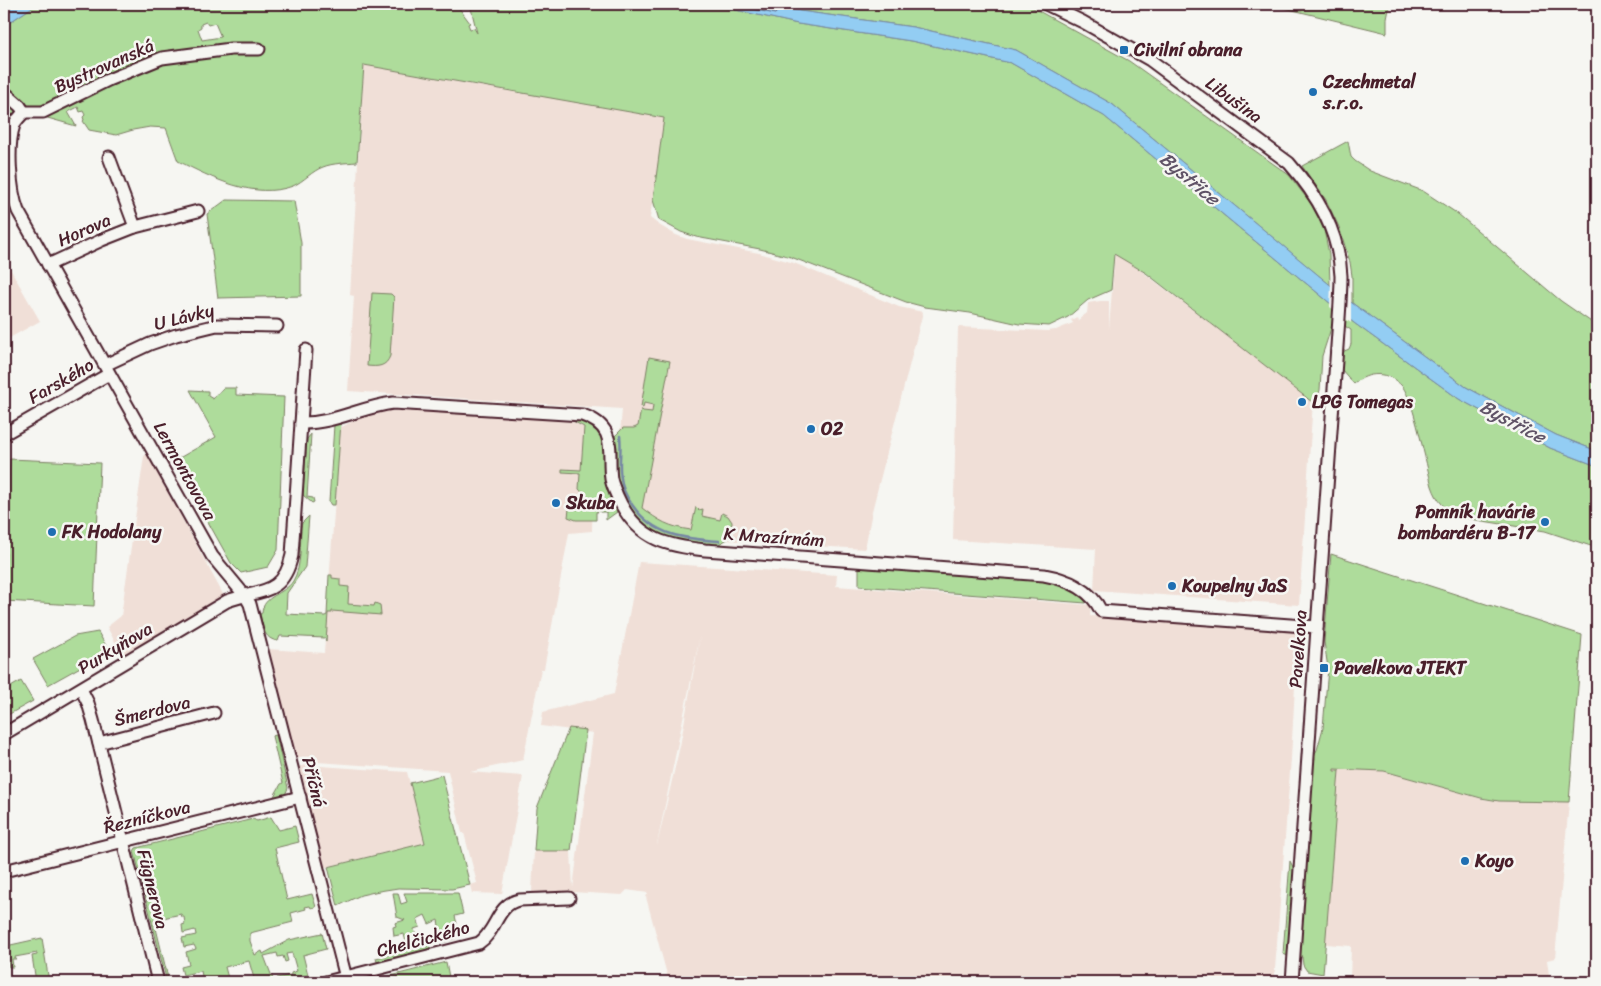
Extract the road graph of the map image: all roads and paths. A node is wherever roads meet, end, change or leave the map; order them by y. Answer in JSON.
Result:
{"nodes":[{"id":1,"x":1046,"y":4,"type":"edge"},
{"id":2,"x":259,"y":49,"type":"dead end"},
{"id":3,"x":4,"y":92,"type":"edge"},
{"id":4,"x":24,"y":112,"type":"junction"},
{"id":5,"x":109,"y":157,"type":"dead end"},
{"id":6,"x":198,"y":211,"type":"dead end"},
{"id":7,"x":135,"y":227,"type":"junction"},
{"id":8,"x":48,"y":265,"type":"junction"},
{"id":9,"x":1339,"y":318,"type":"joint"},
{"id":10,"x":277,"y":326,"type":"dead end"},
{"id":11,"x":306,"y":350,"type":"dead end"},
{"id":12,"x":107,"y":370,"type":"junction"},
{"id":13,"x":301,"y":423,"type":"junction"},
{"id":14,"x":4,"y":434,"type":"edge"},
{"id":15,"x":246,"y":597,"type":"junction"},
{"id":16,"x":1317,"y":627,"type":"junction"},
{"id":17,"x":81,"y":689,"type":"junction"},
{"id":18,"x":214,"y":713,"type":"dead end"},
{"id":19,"x":4,"y":734,"type":"edge"},
{"id":20,"x":99,"y":743,"type":"junction"},
{"id":21,"x":300,"y":797,"type":"junction"},
{"id":22,"x":123,"y":841,"type":"junction"},
{"id":23,"x":5,"y":868,"type":"edge"},
{"id":24,"x":569,"y":898,"type":"dead end"},
{"id":25,"x":346,"y":978,"type":"junction"},
{"id":26,"x":158,"y":982,"type":"edge"},
{"id":27,"x":326,"y":982,"type":"edge"},
{"id":28,"x":1292,"y":982,"type":"edge"}],
"edges":[{"from":1,"to":9,"type":"street","name":"Libušina"},
{"from":2,"to":4,"type":"street","name":"Bystrovanská"},
{"from":3,"to":4,"type":"street"},
{"from":4,"to":8,"type":"street","name":"Lermontovova"},
{"from":5,"to":7,"type":"street","name":"Horova"},
{"from":6,"to":7,"type":"street","name":"Horova"},
{"from":7,"to":8,"type":"street","name":"Horova"},
{"from":8,"to":12,"type":"street","name":"Lermontovova"},
{"from":9,"to":16,"type":"street","name":"Pavelkova"},
{"from":10,"to":12,"type":"street","name":"U Lávky"},
{"from":11,"to":13,"type":"street"},
{"from":12,"to":14,"type":"street","name":"Farského"},
{"from":12,"to":15,"type":"street","name":"Lermontovova"},
{"from":13,"to":15,"type":"street"},
{"from":13,"to":16,"type":"street","name":"K Mrazírnám"},
{"from":15,"to":17,"type":"street","name":"Purkyňova"},
{"from":15,"to":21,"type":"street","name":"Příčná"},
{"from":16,"to":28,"type":"street","name":"Pavelkova"},
{"from":17,"to":19,"type":"street","name":"Purkyňova"},
{"from":17,"to":20,"type":"street","name":"Fügnerova"},
{"from":18,"to":20,"type":"street","name":"Šmerdova"},
{"from":20,"to":22,"type":"street","name":"Fügnerova"},
{"from":21,"to":22,"type":"street","name":"Řezníčkova"},
{"from":21,"to":25,"type":"street","name":"Příčná"},
{"from":22,"to":23,"type":"street","name":"Řezníčkova"},
{"from":22,"to":26,"type":"street","name":"Fügnerova"},
{"from":24,"to":25,"type":"street","name":"Chelčického"},
{"from":25,"to":27,"type":"street","name":"Chelčického"}]}
